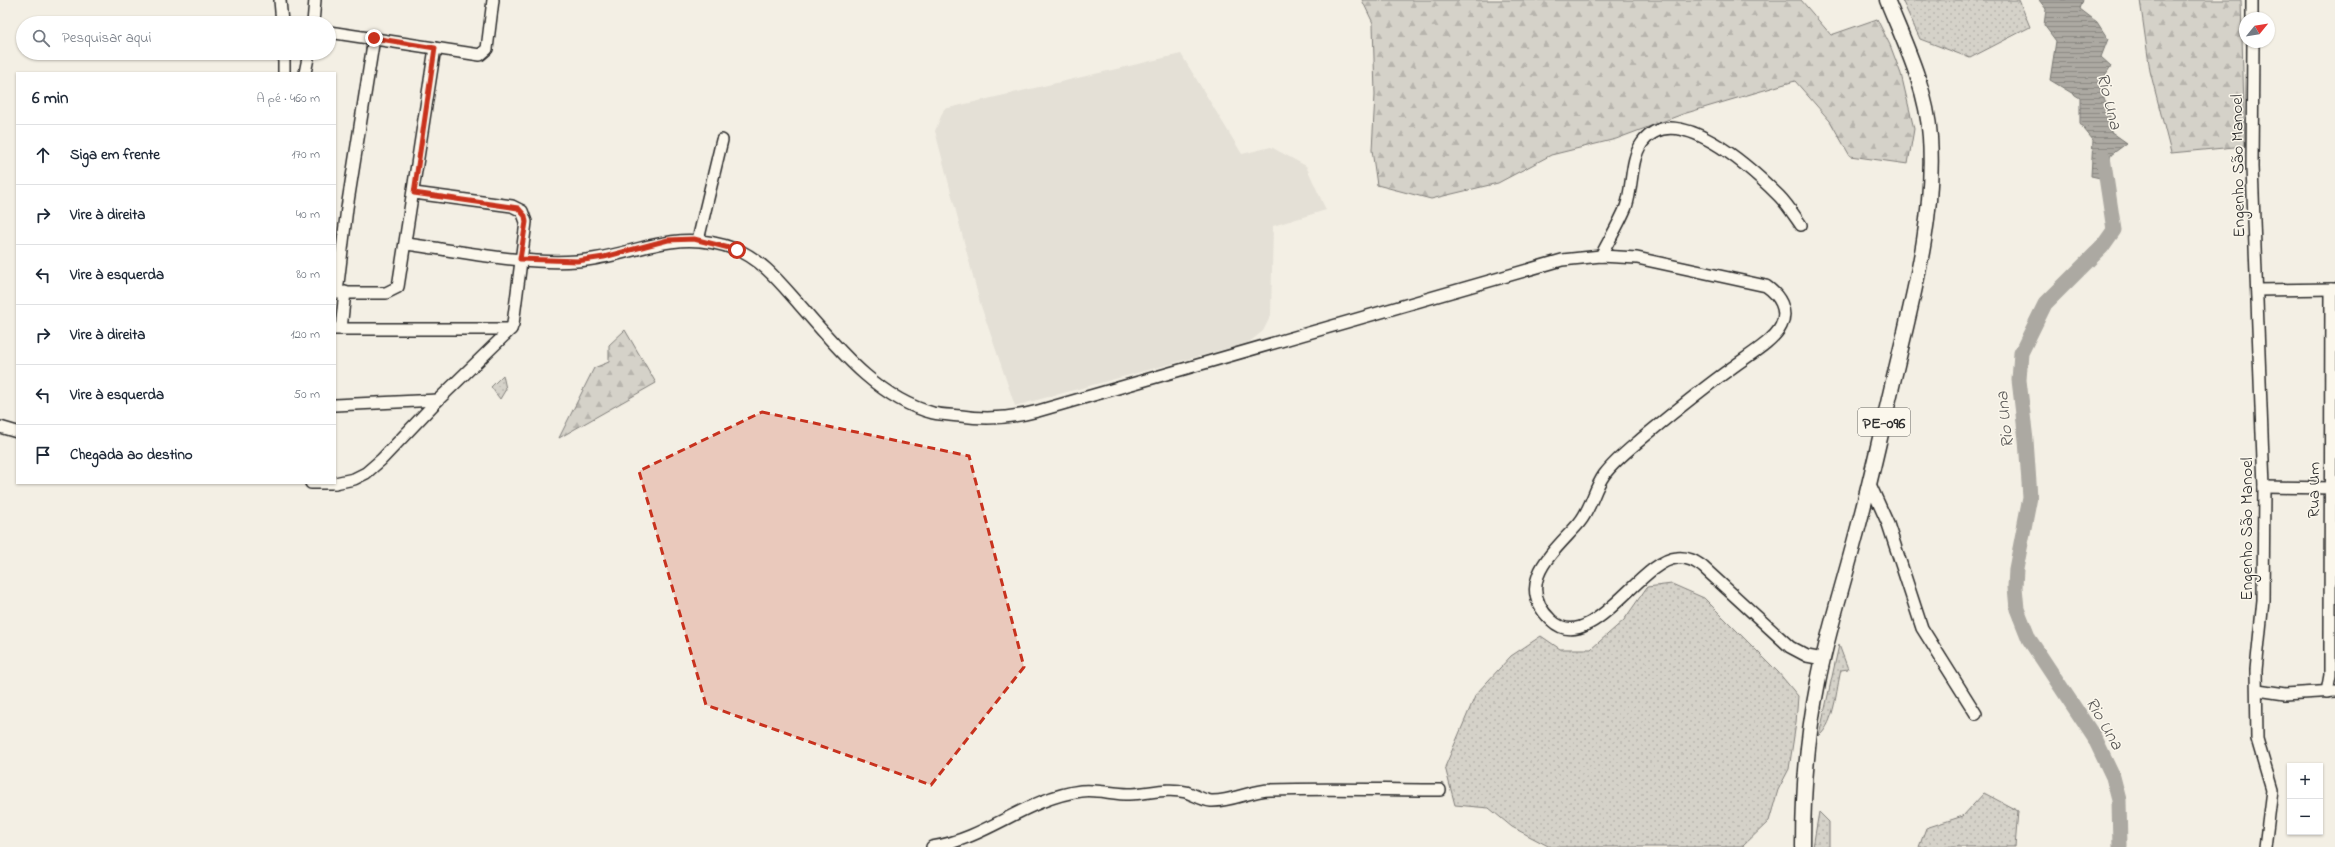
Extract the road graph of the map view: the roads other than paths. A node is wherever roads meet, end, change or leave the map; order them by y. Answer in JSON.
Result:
{"nodes":[{"id":1,"x":280,"y":0,"type":"edge"},
{"id":2,"x":315,"y":0,"type":"edge"},
{"id":3,"x":493,"y":0,"type":"edge"},
{"id":4,"x":1888,"y":0,"type":"edge"},
{"id":5,"x":2252,"y":0,"type":"edge"},
{"id":6,"x":2252,"y":12,"type":"edge"},
{"id":7,"x":281,"y":16,"type":"edge"},
{"id":8,"x":314,"y":16,"type":"edge"},
{"id":9,"x":336,"y":33,"type":"edge"},
{"id":10,"x":374,"y":38,"type":"junction"},
{"id":11,"x":435,"y":48,"type":"junction"},
{"id":12,"x":2253,"y":48,"type":"edge"},
{"id":13,"x":284,"y":60,"type":"edge"},
{"id":14,"x":308,"y":60,"type":"edge"},
{"id":15,"x":284,"y":72,"type":"edge"},
{"id":16,"x":305,"y":72,"type":"edge"},
{"id":17,"x":722,"y":140,"type":"dead end"},
{"id":18,"x":414,"y":193,"type":"junction"},
{"id":19,"x":1801,"y":225,"type":"dead end"},
{"id":20,"x":698,"y":240,"type":"junction"},
{"id":21,"x":406,"y":244,"type":"junction"},
{"id":22,"x":1601,"y":256,"type":"junction"},
{"id":23,"x":520,"y":259,"type":"junction"},
{"id":24,"x":2333,"y":289,"type":"edge"},
{"id":25,"x":2257,"y":290,"type":"junction"},
{"id":26,"x":339,"y":292,"type":"edge"},
{"id":27,"x":338,"y":329,"type":"edge"},
{"id":28,"x":511,"y":329,"type":"junction"},
{"id":29,"x":438,"y":400,"type":"junction"},
{"id":30,"x":336,"y":405,"type":"edge"},
{"id":31,"x":0,"y":427,"type":"edge"},
{"id":32,"x":16,"y":432,"type":"edge"},
{"id":33,"x":1869,"y":482,"type":"junction"},
{"id":34,"x":336,"y":483,"type":"edge"},
{"id":35,"x":2264,"y":487,"type":"junction"},
{"id":36,"x":2333,"y":488,"type":"edge"},
{"id":37,"x":1823,"y":659,"type":"junction"},
{"id":38,"x":2258,"y":690,"type":"junction"},
{"id":39,"x":2331,"y":692,"type":"edge"},
{"id":40,"x":1976,"y":714,"type":"dead end"},
{"id":41,"x":1440,"y":790,"type":"dead end"},
{"id":42,"x":932,"y":847,"type":"edge"},
{"id":43,"x":1803,"y":847,"type":"edge"},
{"id":44,"x":2265,"y":847,"type":"edge"}],
"edges":[{"from":1,"to":7,"type":"street"},
{"from":2,"to":8,"type":"street"},
{"from":3,"to":11,"type":"street"},
{"from":4,"to":33,"type":"main road","number":"PE-096"},
{"from":5,"to":6,"type":"street"},
{"from":9,"to":10,"type":"street"},
{"from":10,"to":11,"type":"street"},
{"from":10,"to":26,"type":"street"},
{"from":11,"to":18,"type":"street"},
{"from":12,"to":25,"type":"street","name":"Engenho São Manoel"},
{"from":13,"to":15,"type":"street"},
{"from":14,"to":16,"type":"street"},
{"from":17,"to":20,"type":"street"},
{"from":18,"to":21,"type":"street"},
{"from":18,"to":23,"type":"street"},
{"from":19,"to":22,"type":"street"},
{"from":20,"to":22,"type":"street"},
{"from":20,"to":23,"type":"street"},
{"from":21,"to":23,"type":"street"},
{"from":21,"to":26,"type":"street"},
{"from":22,"to":37,"type":"street"},
{"from":23,"to":28,"type":"street"},
{"from":24,"to":25,"type":"street"},
{"from":24,"to":36,"type":"street","name":"Rua Um"},
{"from":25,"to":35,"type":"street","name":"Engenho São Manoel"},
{"from":26,"to":27,"type":"street"},
{"from":27,"to":28,"type":"street"},
{"from":28,"to":29,"type":"street"},
{"from":29,"to":30,"type":"street"},
{"from":29,"to":34,"type":"street"},
{"from":31,"to":32,"type":"street"},
{"from":33,"to":37,"type":"main road","number":"PE-096"},
{"from":33,"to":40,"type":"street"},
{"from":35,"to":36,"type":"street"},
{"from":35,"to":38,"type":"street","name":"Engenho São Manoel"},
{"from":36,"to":39,"type":"street","name":"Rua Um"},
{"from":37,"to":43,"type":"main road","number":"PE-096"},
{"from":38,"to":39,"type":"street"},
{"from":38,"to":44,"type":"street","name":"Engenho São Manoel"},
{"from":41,"to":42,"type":"street"}]}
